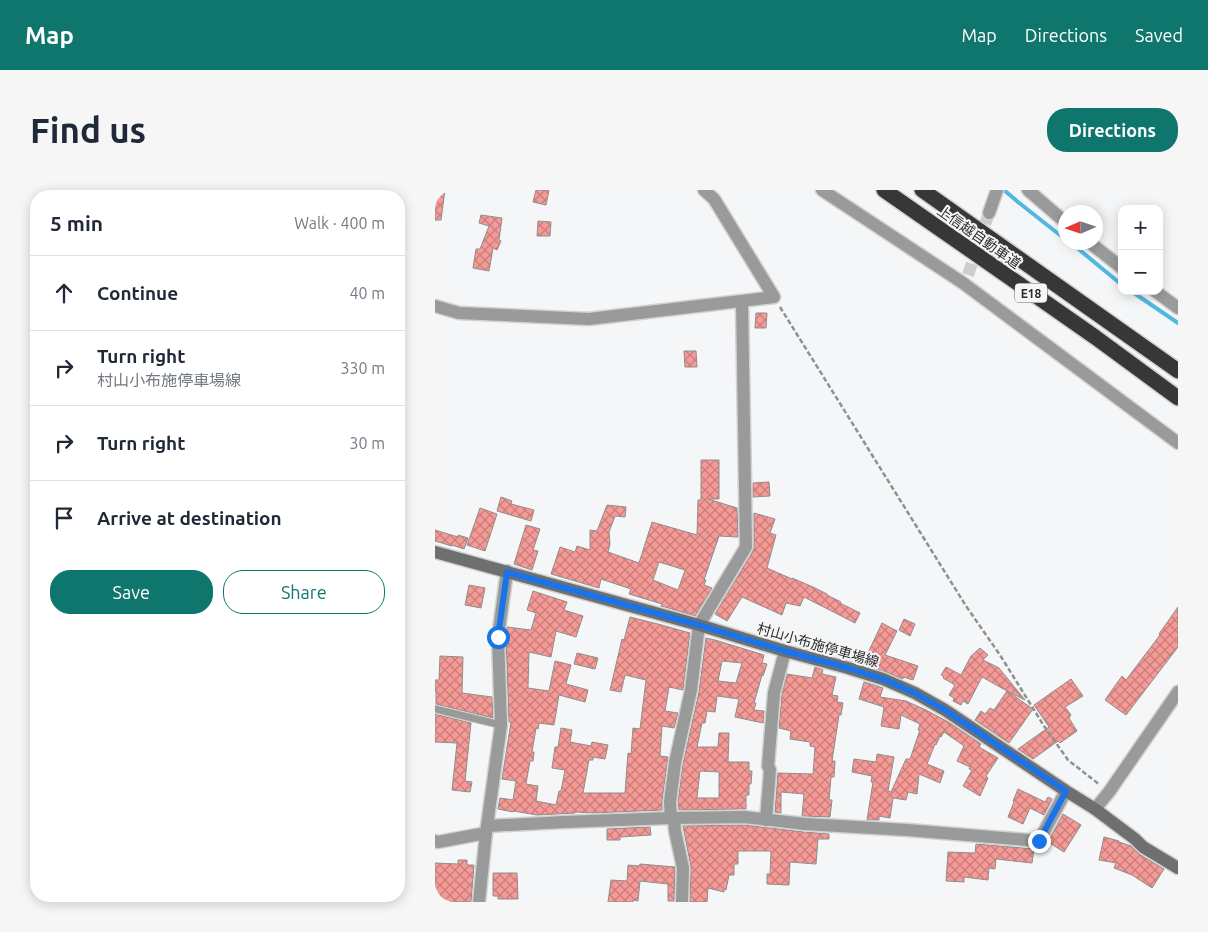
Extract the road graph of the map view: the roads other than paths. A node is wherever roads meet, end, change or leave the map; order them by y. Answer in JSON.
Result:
{"nodes":[{"id":1,"x":704,"y":190,"type":"edge"},
{"id":2,"x":822,"y":190,"type":"edge"},
{"id":3,"x":884,"y":190,"type":"edge"},
{"id":4,"x":923,"y":190,"type":"edge"},
{"id":5,"x":1028,"y":190,"type":"edge"},
{"id":6,"x":992,"y":192,"type":"edge"},
{"id":7,"x":989,"y":213,"type":"tunnel mouth"},
{"id":8,"x":1058,"y":216,"type":"edge"},
{"id":9,"x":1099,"y":250,"type":"edge"},
{"id":10,"x":1118,"y":265,"type":"edge"},
{"id":11,"x":1160,"y":295,"type":"edge"},
{"id":12,"x":741,"y":302,"type":"junction"},
{"id":13,"x":435,"y":306,"type":"edge"},
{"id":14,"x":1178,"y":308,"type":"edge"},
{"id":15,"x":1178,"y":371,"type":"edge"},
{"id":16,"x":1178,"y":398,"type":"edge"},
{"id":17,"x":1178,"y":443,"type":"edge"},
{"id":18,"x":435,"y":552,"type":"edge"},
{"id":19,"x":507,"y":572,"type":"junction"},
{"id":20,"x":699,"y":625,"type":"junction"},
{"id":21,"x":785,"y":651,"type":"junction"},
{"id":22,"x":1178,"y":692,"type":"edge"},
{"id":23,"x":435,"y":709,"type":"edge"},
{"id":24,"x":501,"y":725,"type":"junction"},
{"id":25,"x":1066,"y":791,"type":"junction"},
{"id":26,"x":1095,"y":809,"type":"junction"},
{"id":27,"x":672,"y":818,"type":"junction"},
{"id":28,"x":766,"y":820,"type":"junction"},
{"id":29,"x":486,"y":830,"type":"junction"},
{"id":30,"x":435,"y":841,"type":"edge"},
{"id":31,"x":1178,"y":868,"type":"edge"},
{"id":32,"x":479,"y":902,"type":"edge"},
{"id":33,"x":682,"y":902,"type":"edge"}],
"edges":[{"from":1,"to":12,"type":"street"},
{"from":2,"to":17,"type":"street"},
{"from":3,"to":16,"type":"highway","name":"上信越自動車道","number":"E18"},
{"from":4,"to":15,"type":"highway","name":"上信越自動車道","number":"E18"},
{"from":5,"to":8,"type":"street"},
{"from":6,"to":7,"type":"street"},
{"from":9,"to":10,"type":"street"},
{"from":11,"to":14,"type":"street"},
{"from":12,"to":13,"type":"street"},
{"from":12,"to":20,"type":"street"},
{"from":18,"to":19,"type":"main road","name":"村山小布施停車場線"},
{"from":19,"to":20,"type":"main road","name":"村山小布施停車場線"},
{"from":19,"to":24,"type":"street"},
{"from":20,"to":21,"type":"main road","name":"村山小布施停車場線"},
{"from":20,"to":27,"type":"street"},
{"from":21,"to":25,"type":"main road","name":"村山小布施停車場線"},
{"from":21,"to":28,"type":"street"},
{"from":22,"to":26,"type":"street"},
{"from":23,"to":24,"type":"lane"},
{"from":24,"to":29,"type":"street"},
{"from":25,"to":26,"type":"main road","name":"村山小布施停車場線"},
{"from":25,"to":28,"type":"street"},
{"from":26,"to":31,"type":"main road","name":"村山小布施停車場線"},
{"from":27,"to":28,"type":"street"},
{"from":27,"to":29,"type":"street"},
{"from":27,"to":33,"type":"street"},
{"from":29,"to":30,"type":"street"},
{"from":29,"to":32,"type":"street"}]}
